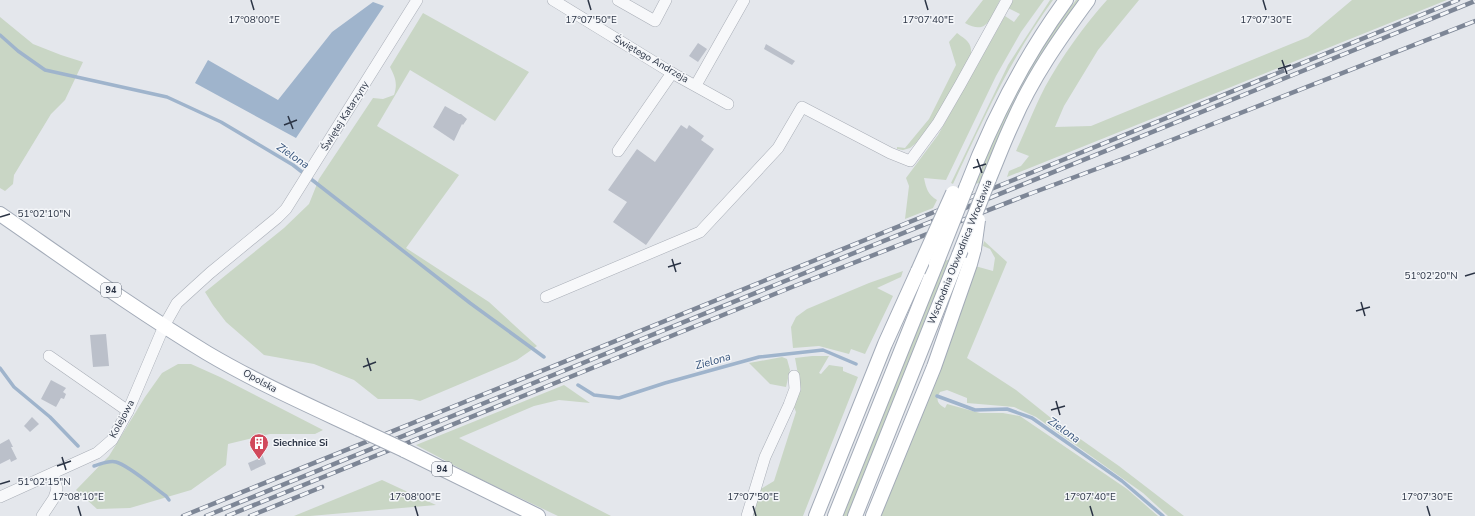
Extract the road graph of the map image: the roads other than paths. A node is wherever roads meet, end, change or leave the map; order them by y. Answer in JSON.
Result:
{"nodes":[{"id":1,"x":417,"y":0,"type":"edge"},
{"id":2,"x":552,"y":0,"type":"edge"},
{"id":3,"x":618,"y":0,"type":"edge"},
{"id":4,"x":666,"y":0,"type":"edge"},
{"id":5,"x":744,"y":0,"type":"edge"},
{"id":6,"x":1007,"y":0,"type":"edge"},
{"id":7,"x":1066,"y":0,"type":"edge"},
{"id":8,"x":1088,"y":0,"type":"edge"},
{"id":9,"x":672,"y":72,"type":"junction"},
{"id":10,"x":696,"y":85,"type":"junction"},
{"id":11,"x":728,"y":104,"type":"dead end"},
{"id":12,"x":618,"y":150,"type":"dead end"},
{"id":13,"x":960,"y":191,"type":"junction"},
{"id":14,"x":980,"y":202,"type":"junction"},
{"id":15,"x":0,"y":214,"type":"edge"},
{"id":16,"x":546,"y":296,"type":"dead end"},
{"id":17,"x":164,"y":326,"type":"junction"},
{"id":18,"x":49,"y":356,"type":"dead end"},
{"id":19,"x":794,"y":376,"type":"dead end"},
{"id":20,"x":128,"y":411,"type":"junction"},
{"id":21,"x":53,"y":474,"type":"junction"},
{"id":22,"x":0,"y":497,"type":"edge"},
{"id":23,"x":42,"y":516,"type":"edge"},
{"id":24,"x":538,"y":516,"type":"edge"},
{"id":25,"x":747,"y":516,"type":"edge"},
{"id":26,"x":816,"y":516,"type":"edge"},
{"id":27,"x":835,"y":516,"type":"edge"},
{"id":28,"x":855,"y":516,"type":"edge"},
{"id":29,"x":873,"y":516,"type":"edge"}],
"edges":[{"from":1,"to":17,"type":"street","name":"Świętej Katarzyny"},
{"from":2,"to":9,"type":"street","name":"Świętego Andrzeja"},
{"from":3,"to":4,"type":"street"},
{"from":5,"to":10,"type":"street"},
{"from":6,"to":16,"type":"street"},
{"from":7,"to":13,"type":"main road"},
{"from":8,"to":14,"type":"main road","name":"Wschodnia Obwodnica Wrocławia","bridge":true},
{"from":9,"to":10,"type":"street","name":"Świętego Andrzeja"},
{"from":9,"to":12,"type":"street"},
{"from":10,"to":11,"type":"street","name":"Świętego Andrzeja"},
{"from":13,"to":26,"type":"main road","bridge":true},
{"from":13,"to":27,"type":"main road","name":"Wschodnia Obwodnica Wrocławia","bridge":true},
{"from":14,"to":28,"type":"main road","name":"Wschodnia Obwodnica Wrocławia","bridge":true},
{"from":14,"to":29,"type":"main road","bridge":true},
{"from":15,"to":17,"type":"main road","name":"Opolska","number":"94"},
{"from":17,"to":20,"type":"street","name":"Kolejowa"},
{"from":17,"to":24,"type":"main road","name":"Opolska","number":"94","bridge":true},
{"from":18,"to":20,"type":"street"},
{"from":19,"to":25,"type":"street"},
{"from":20,"to":21,"type":"street","name":"Kolejowa"},
{"from":21,"to":22,"type":"street","name":"Kolejowa"},
{"from":21,"to":23,"type":"street"}]}
